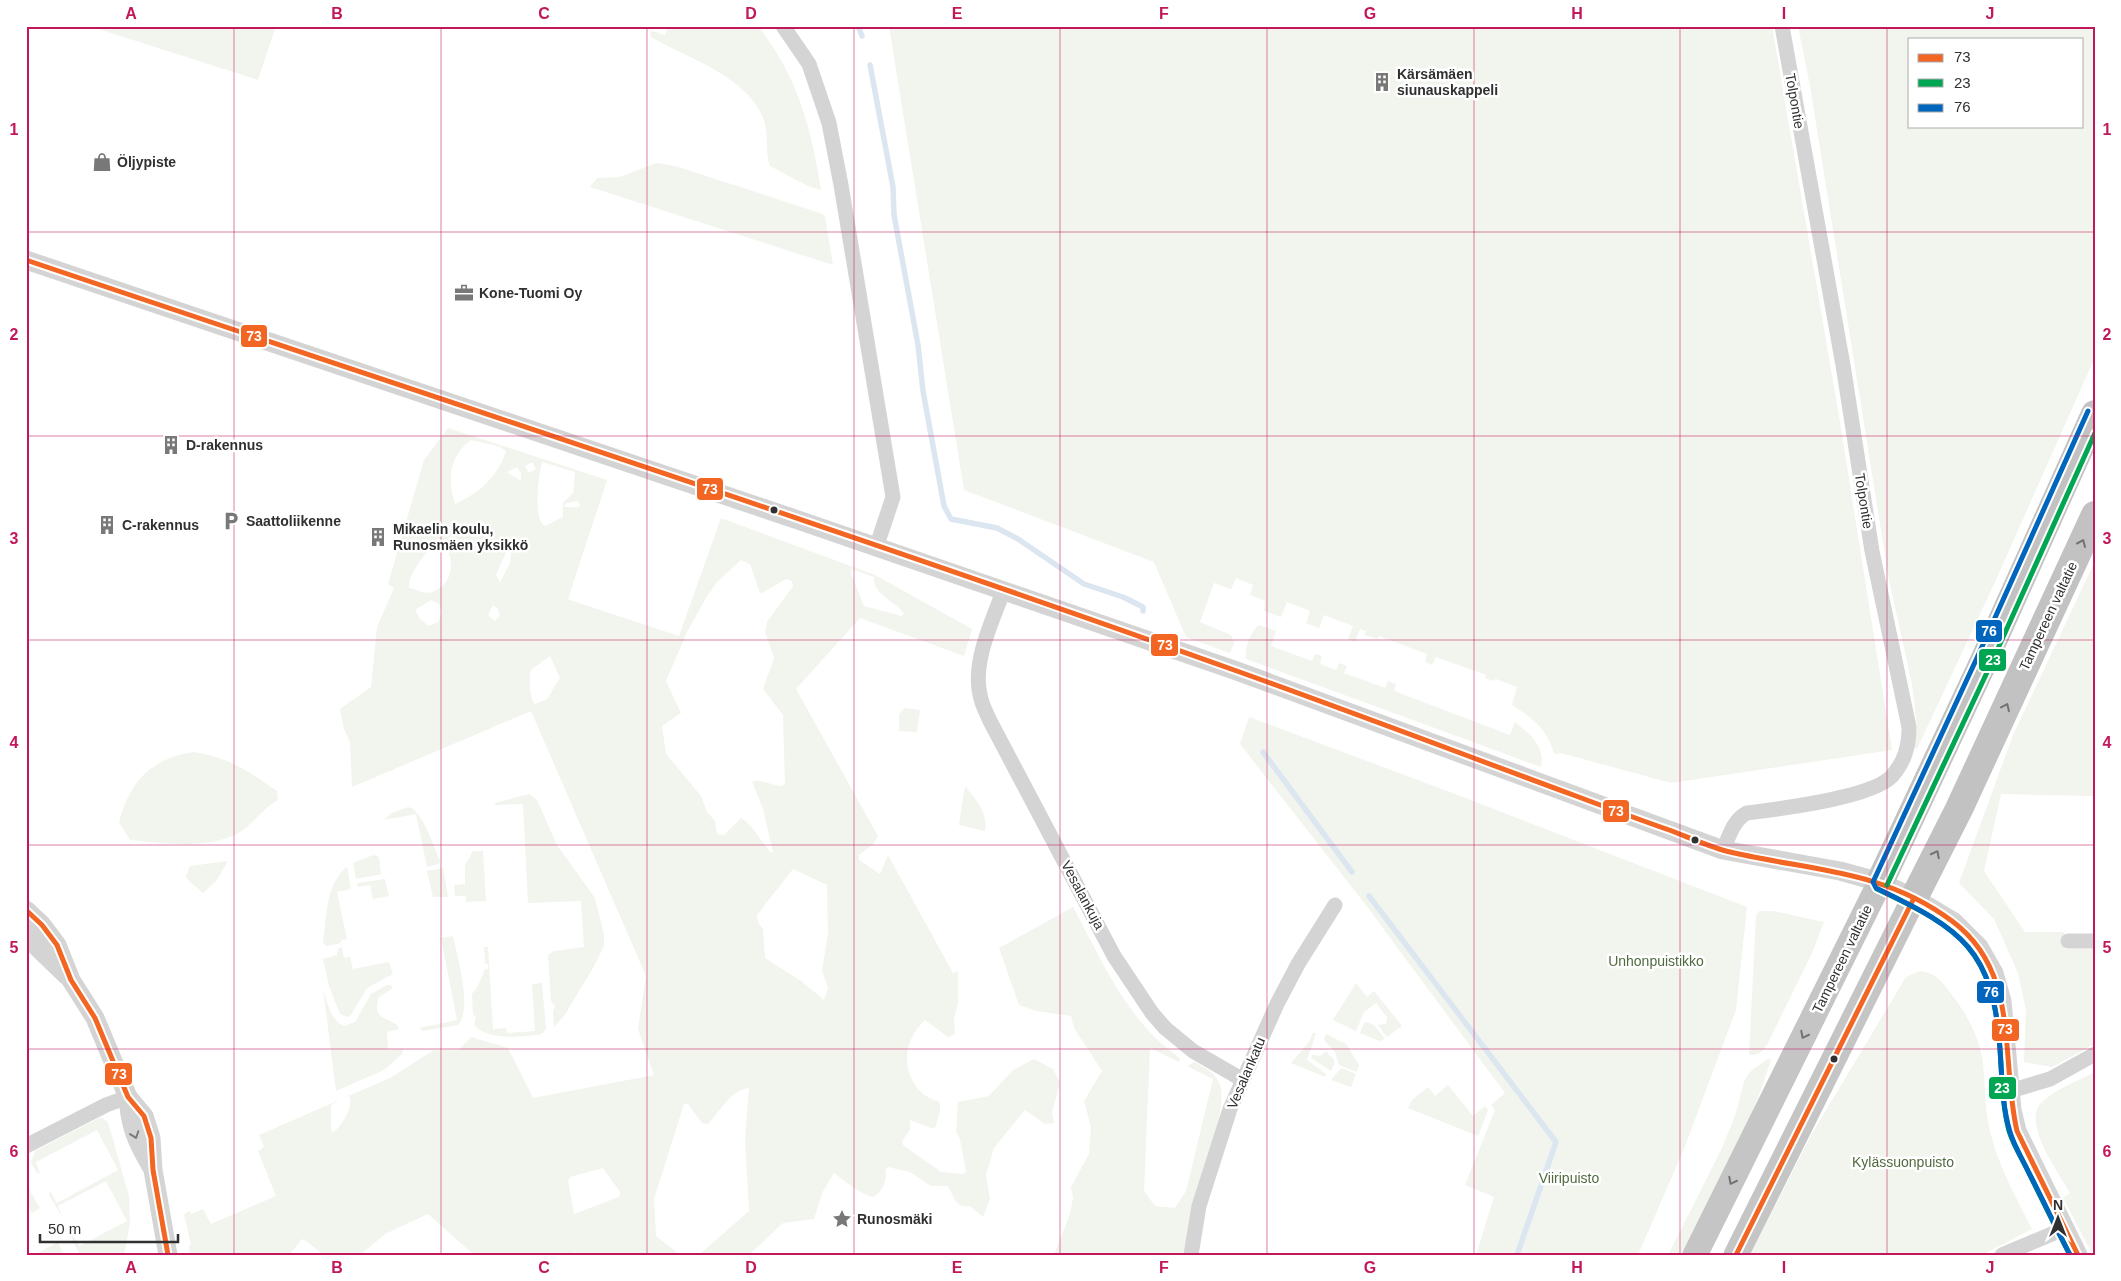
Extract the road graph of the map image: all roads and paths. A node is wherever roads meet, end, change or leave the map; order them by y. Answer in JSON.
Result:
{"nodes":[{"id":1,"x":783,"y":26,"type":"edge"},
{"id":2,"x":1782,"y":26,"type":"edge"},
{"id":3,"x":26,"y":260,"type":"edge"},
{"id":4,"x":2095,"y":414,"type":"edge"},
{"id":5,"x":2095,"y":515,"type":"edge"},
{"id":6,"x":876,"y":548,"type":"junction"},
{"id":7,"x":1004,"y":592,"type":"junction"},
{"id":8,"x":1723,"y":850,"type":"junction"},
{"id":9,"x":1880,"y":882,"type":"junction"},
{"id":10,"x":1914,"y":898,"type":"junction"},
{"id":11,"x":1335,"y":905,"type":"dead end"},
{"id":12,"x":26,"y":910,"type":"edge"},
{"id":13,"x":26,"y":933,"type":"edge"},
{"id":14,"x":2068,"y":941,"type":"dead end"},
{"id":15,"x":2095,"y":941,"type":"edge"},
{"id":16,"x":71,"y":980,"type":"junction"},
{"id":17,"x":2095,"y":1054,"type":"edge"},
{"id":18,"x":1243,"y":1080,"type":"junction"},
{"id":19,"x":2010,"y":1092,"type":"junction"},
{"id":20,"x":128,"y":1097,"type":"junction"},
{"id":21,"x":26,"y":1146,"type":"edge"},
{"id":22,"x":2066,"y":1228,"type":"junction"},
{"id":23,"x":168,"y":1255,"type":"edge"},
{"id":24,"x":1191,"y":1255,"type":"edge"},
{"id":25,"x":1694,"y":1255,"type":"edge"},
{"id":26,"x":1736,"y":1255,"type":"edge"},
{"id":27,"x":2002,"y":1255,"type":"edge"},
{"id":28,"x":2078,"y":1255,"type":"edge"}],
"edges":[{"from":1,"to":6,"type":"street"},
{"from":2,"to":8,"type":"street","name":"Tolpontie"},
{"from":3,"to":6,"type":"street"},
{"from":4,"to":9,"type":"highway","name":"Tampereen valtatie"},
{"from":10,"to":5,"type":"highway","name":"Tampereen valtatie","one_way":true},
{"from":6,"to":7,"type":"street"},
{"from":7,"to":8,"type":"street"},
{"from":7,"to":18,"type":"street","name":"Vesalankuja"},
{"from":8,"to":9,"type":"street"},
{"from":9,"to":10,"type":"street"},
{"from":9,"to":25,"type":"highway","name":"Tampereen valtatie","one_way":true},
{"from":10,"to":19,"type":"street"},
{"from":10,"to":26,"type":"highway","name":"Tampereen valtatie"},
{"from":11,"to":18,"type":"street","name":"Vesalankatu"},
{"from":12,"to":16,"type":"street"},
{"from":13,"to":16,"type":"street"},
{"from":14,"to":15,"type":"street"},
{"from":16,"to":20,"type":"street"},
{"from":17,"to":19,"type":"street"},
{"from":18,"to":24,"type":"street","name":"Vesalankatu"},
{"from":19,"to":22,"type":"street"},
{"from":20,"to":21,"type":"street"},
{"from":20,"to":23,"type":"street"},
{"from":22,"to":27,"type":"street"},
{"from":22,"to":28,"type":"street"}]}
